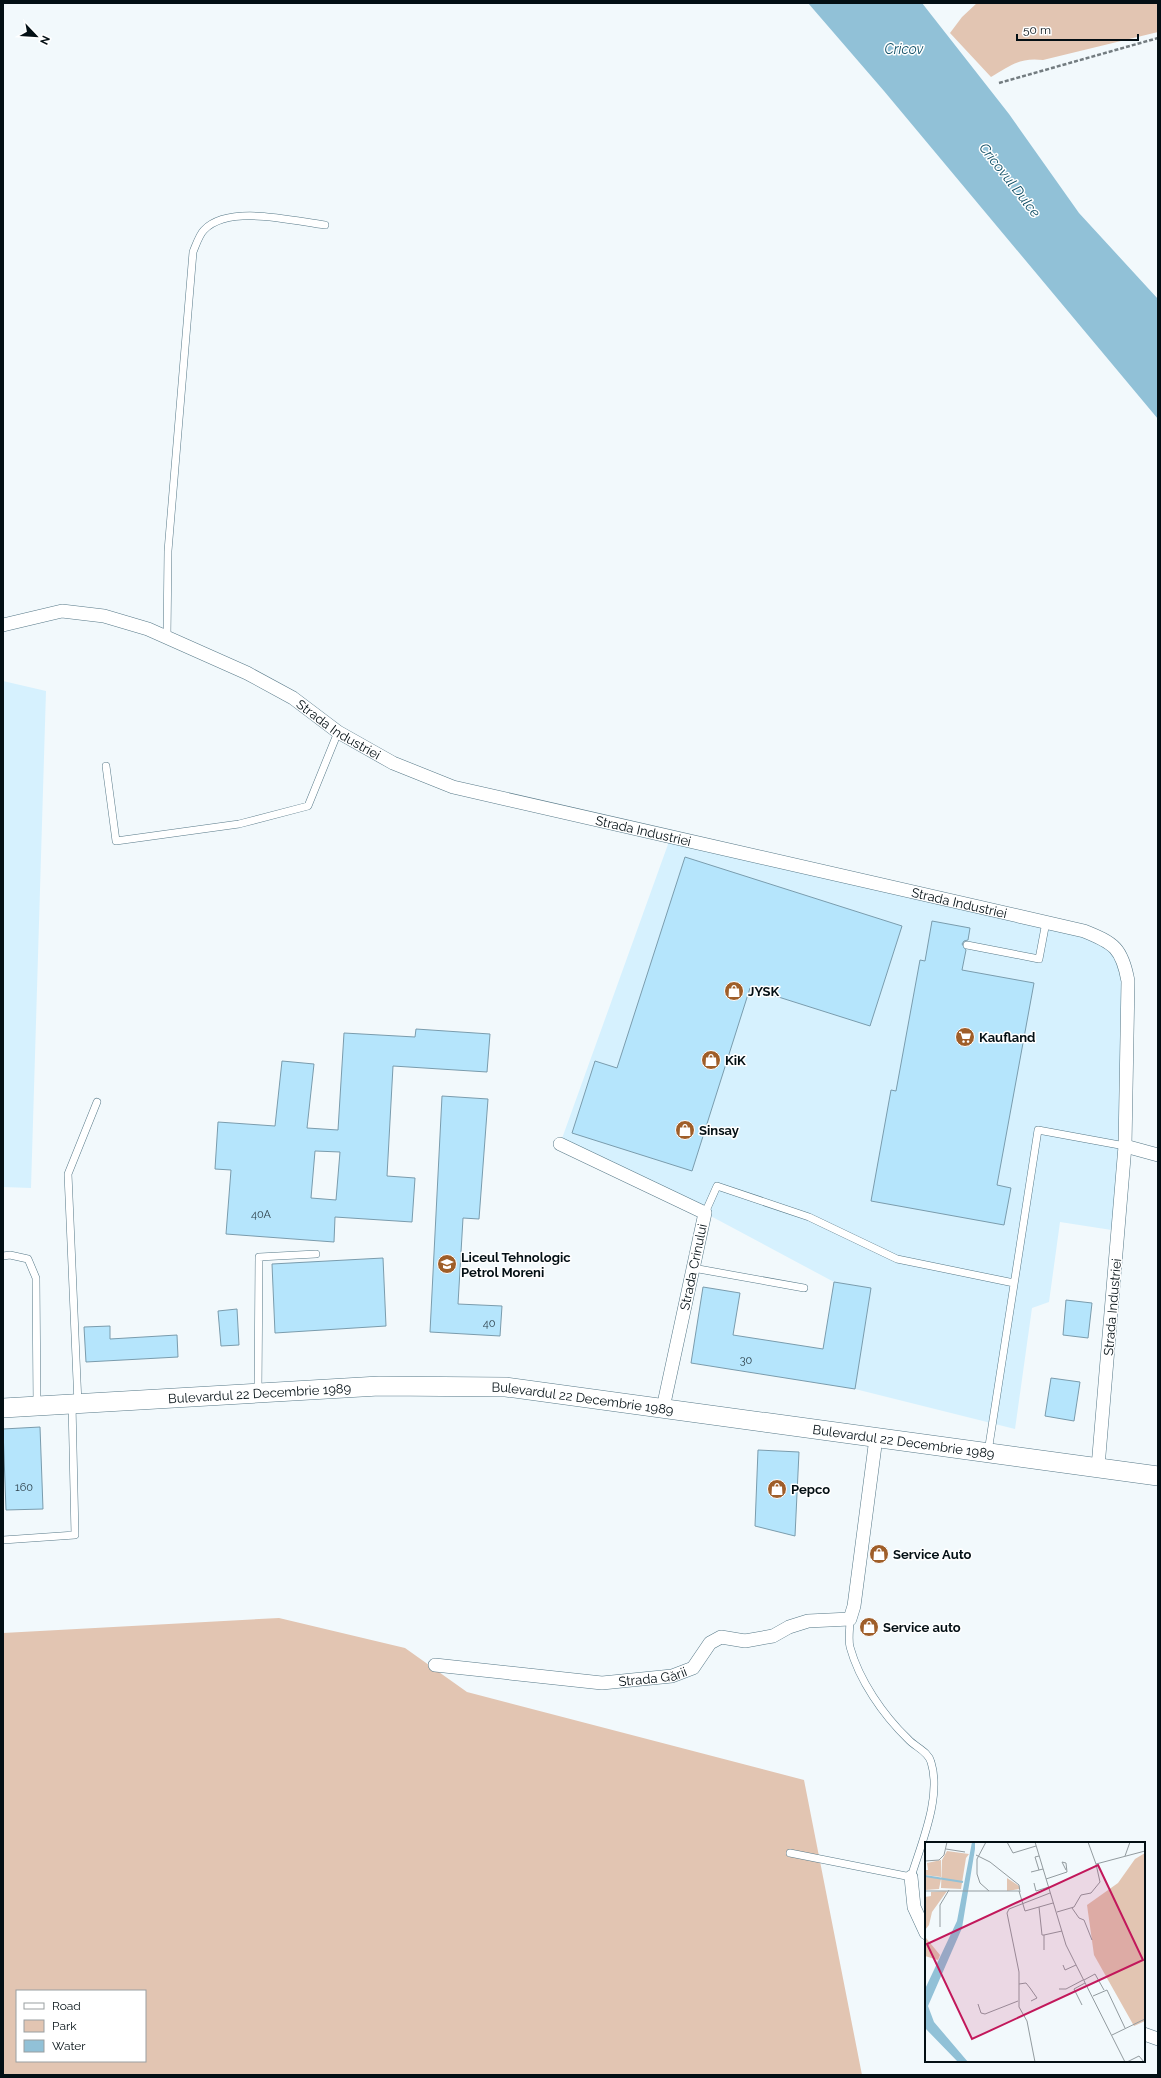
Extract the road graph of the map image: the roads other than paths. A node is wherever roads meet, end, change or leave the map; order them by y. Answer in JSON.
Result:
{"nodes":[{"id":1,"x":325,"y":225,"type":"dead end"},
{"id":2,"x":3,"y":625,"type":"edge"},
{"id":3,"x":167,"y":638,"type":"junction"},
{"id":4,"x":338,"y":732,"type":"junction"},
{"id":5,"x":106,"y":766,"type":"dead end"},
{"id":6,"x":1046,"y":922,"type":"junction"},
{"id":7,"x":967,"y":945,"type":"dead end"},
{"id":8,"x":97,"y":1102,"type":"dead end"},
{"id":9,"x":560,"y":1144,"type":"dead end"},
{"id":10,"x":1125,"y":1146,"type":"junction"},
{"id":11,"x":1158,"y":1155,"type":"edge"},
{"id":12,"x":705,"y":1213,"type":"junction"},
{"id":13,"x":316,"y":1254,"type":"dead end"},
{"id":14,"x":3,"y":1256,"type":"edge"},
{"id":15,"x":693,"y":1268,"type":"junction"},
{"id":16,"x":1014,"y":1283,"type":"junction"},
{"id":17,"x":804,"y":1288,"type":"dead end"},
{"id":18,"x":258,"y":1394,"type":"junction"},
{"id":19,"x":75,"y":1404,"type":"junction"},
{"id":20,"x":37,"y":1406,"type":"junction"},
{"id":21,"x":3,"y":1408,"type":"edge"},
{"id":22,"x":663,"y":1408,"type":"junction"},
{"id":23,"x":876,"y":1438,"type":"junction"},
{"id":24,"x":988,"y":1453,"type":"junction"},
{"id":25,"x":1098,"y":1467,"type":"junction"},
{"id":26,"x":1158,"y":1476,"type":"edge"},
{"id":27,"x":3,"y":1540,"type":"edge"},
{"id":28,"x":850,"y":1619,"type":"junction"},
{"id":29,"x":435,"y":1665,"type":"dead end"},
{"id":30,"x":790,"y":1853,"type":"dead end"},
{"id":31,"x":911,"y":1877,"type":"junction"},
{"id":32,"x":925,"y":1931,"type":"edge"},
{"id":33,"x":1145,"y":2034,"type":"edge"},
{"id":34,"x":1158,"y":2039,"type":"edge"}],
"edges":[{"from":1,"to":3,"type":"lane"},
{"from":2,"to":3,"type":"street","name":"Strada Industriei"},
{"from":3,"to":4,"type":"street","name":"Strada Industriei"},
{"from":4,"to":5,"type":"lane"},
{"from":4,"to":6,"type":"street","name":"Strada Industriei"},
{"from":6,"to":7,"type":"lane"},
{"from":6,"to":10,"type":"street","name":"Strada Industriei"},
{"from":8,"to":19,"type":"lane"},
{"from":9,"to":12,"type":"street","name":"Strada Crinului"},
{"from":10,"to":11,"type":"street"},
{"from":10,"to":16,"type":"lane"},
{"from":10,"to":25,"type":"street","name":"Strada Industriei"},
{"from":12,"to":15,"type":"street","name":"Strada Crinului"},
{"from":12,"to":16,"type":"lane"},
{"from":13,"to":18,"type":"lane"},
{"from":14,"to":20,"type":"lane"},
{"from":15,"to":17,"type":"lane"},
{"from":15,"to":22,"type":"street","name":"Strada Crinului"},
{"from":16,"to":24,"type":"lane"},
{"from":18,"to":19,"type":"main road","name":"Bulevardul 22 Decembrie 1989"},
{"from":18,"to":22,"type":"main road","name":"Bulevardul 22 Decembrie 1989"},
{"from":19,"to":20,"type":"main road","name":"Bulevardul 22 Decembrie 1989"},
{"from":19,"to":27,"type":"lane"},
{"from":20,"to":21,"type":"main road","name":"Bulevardul 22 Decembrie 1989"},
{"from":22,"to":23,"type":"main road","name":"Bulevardul 22 Decembrie 1989"},
{"from":23,"to":24,"type":"main road","name":"Bulevardul 22 Decembrie 1989"},
{"from":23,"to":28,"type":"street"},
{"from":24,"to":25,"type":"main road","name":"Bulevardul 22 Decembrie 1989"},
{"from":25,"to":26,"type":"main road","name":"Bulevardul 22 Decembrie 1989"},
{"from":28,"to":29,"type":"street","name":"Strada Gării"},
{"from":28,"to":31,"type":"lane"},
{"from":30,"to":31,"type":"lane"},
{"from":31,"to":32,"type":"street"},
{"from":33,"to":34,"type":"street"}]}
